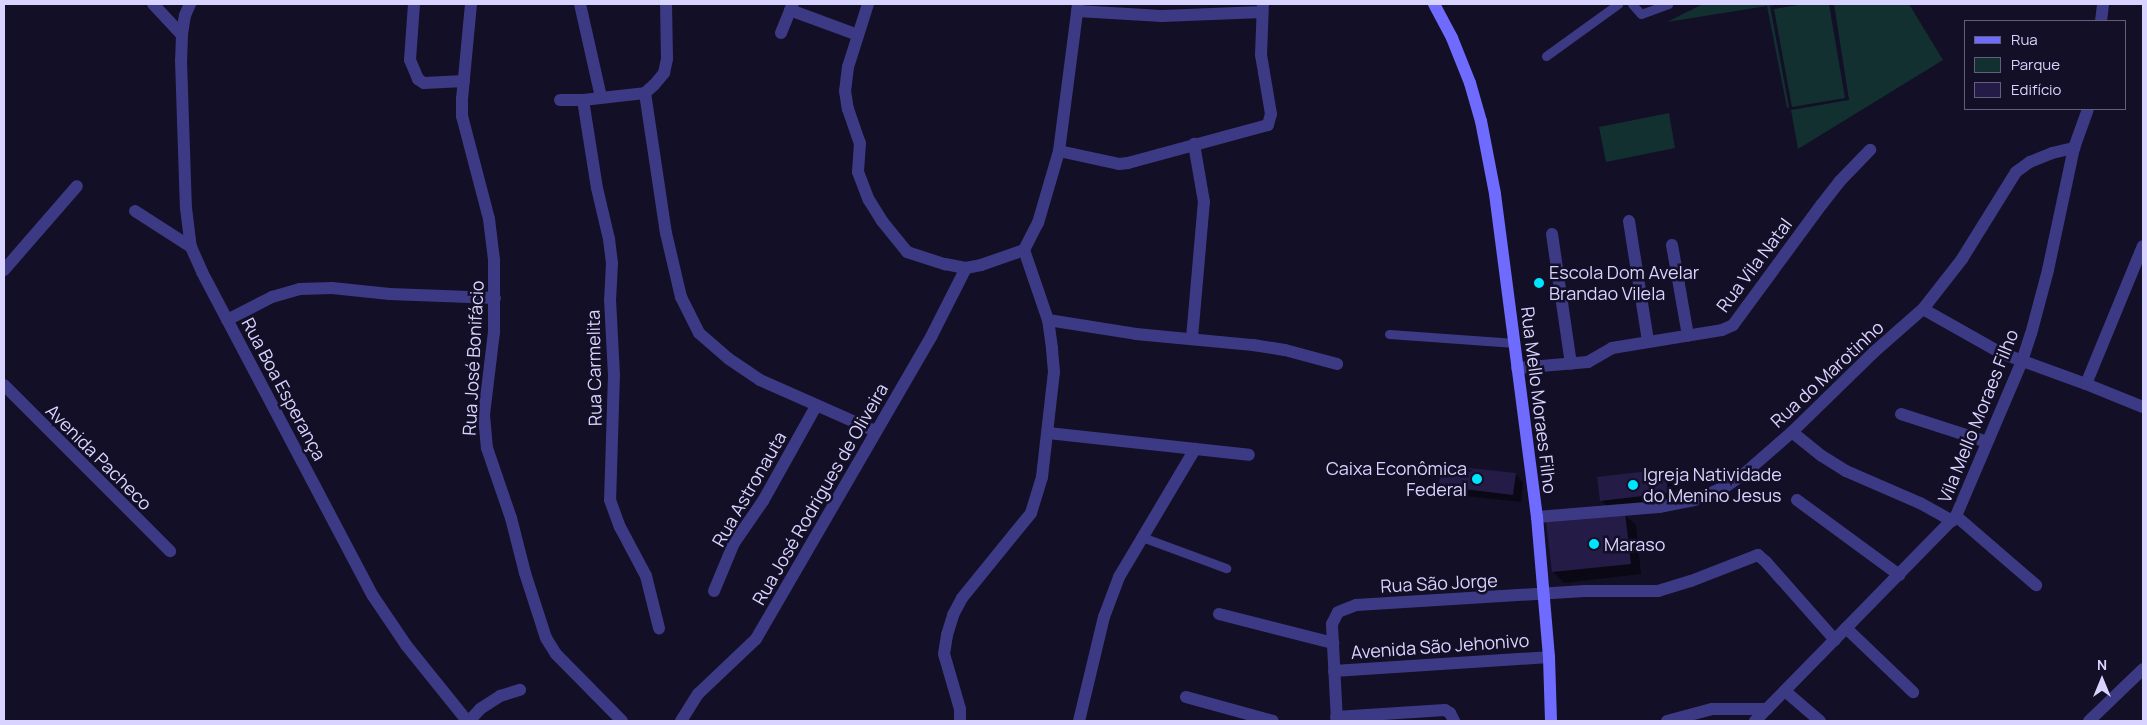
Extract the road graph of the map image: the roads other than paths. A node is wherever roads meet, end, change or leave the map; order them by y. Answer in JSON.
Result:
{"nodes":[{"id":1,"x":153,"y":4,"type":"edge"},
{"id":2,"x":190,"y":4,"type":"edge"},
{"id":3,"x":414,"y":4,"type":"edge"},
{"id":4,"x":471,"y":4,"type":"edge"},
{"id":5,"x":580,"y":4,"type":"edge"},
{"id":6,"x":666,"y":4,"type":"edge"},
{"id":7,"x":868,"y":4,"type":"edge"},
{"id":8,"x":1434,"y":4,"type":"edge"},
{"id":9,"x":1618,"y":4,"type":"edge"},
{"id":10,"x":1632,"y":4,"type":"edge"},
{"id":11,"x":1668,"y":4,"type":"edge"},
{"id":12,"x":2103,"y":4,"type":"edge"},
{"id":13,"x":792,"y":7,"type":"edge"},
{"id":14,"x":1077,"y":7,"type":"edge"},
{"id":15,"x":1263,"y":8,"type":"edge"},
{"id":16,"x":2101,"y":20,"type":"edge"},
{"id":17,"x":781,"y":33,"type":"dead end"},
{"id":18,"x":182,"y":35,"type":"junction"},
{"id":19,"x":858,"y":35,"type":"junction"},
{"id":20,"x":1546,"y":56,"type":"dead end"},
{"id":21,"x":464,"y":81,"type":"junction"},
{"id":22,"x":644,"y":93,"type":"junction"},
{"id":23,"x":602,"y":97,"type":"junction"},
{"id":24,"x":560,"y":100,"type":"dead end"},
{"id":25,"x":583,"y":100,"type":"junction"},
{"id":26,"x":2088,"y":110,"type":"edge"},
{"id":27,"x":1194,"y":144,"type":"junction"},
{"id":28,"x":2074,"y":148,"type":"junction"},
{"id":29,"x":1870,"y":150,"type":"dead end"},
{"id":30,"x":1059,"y":151,"type":"junction"},
{"id":31,"x":77,"y":186,"type":"dead end"},
{"id":32,"x":135,"y":211,"type":"dead end"},
{"id":33,"x":1629,"y":221,"type":"dead end"},
{"id":34,"x":1552,"y":234,"type":"dead end"},
{"id":35,"x":1672,"y":245,"type":"dead end"},
{"id":36,"x":2143,"y":246,"type":"edge"},
{"id":37,"x":191,"y":247,"type":"junction"},
{"id":38,"x":1024,"y":250,"type":"junction"},
{"id":39,"x":966,"y":268,"type":"junction"},
{"id":40,"x":4,"y":270,"type":"edge"},
{"id":41,"x":495,"y":298,"type":"junction"},
{"id":42,"x":1923,"y":309,"type":"junction"},
{"id":43,"x":227,"y":320,"type":"junction"},
{"id":44,"x":1048,"y":320,"type":"junction"},
{"id":45,"x":1389,"y":334,"type":"dead end"},
{"id":46,"x":1688,"y":336,"type":"junction"},
{"id":47,"x":1192,"y":338,"type":"junction"},
{"id":48,"x":1648,"y":341,"type":"junction"},
{"id":49,"x":1514,"y":343,"type":"junction"},
{"id":50,"x":2022,"y":362,"type":"junction"},
{"id":51,"x":1337,"y":364,"type":"dead end"},
{"id":52,"x":1571,"y":364,"type":"junction"},
{"id":53,"x":1517,"y":368,"type":"junction"},
{"id":54,"x":2086,"y":384,"type":"junction"},
{"id":55,"x":4,"y":385,"type":"edge"},
{"id":56,"x":816,"y":406,"type":"junction"},
{"id":57,"x":2143,"y":408,"type":"edge"},
{"id":58,"x":1901,"y":414,"type":"dead end"},
{"id":59,"x":875,"y":432,"type":"junction"},
{"id":60,"x":1792,"y":432,"type":"junction"},
{"id":61,"x":1048,"y":433,"type":"junction"},
{"id":62,"x":1987,"y":442,"type":"junction"},
{"id":63,"x":1195,"y":449,"type":"junction"},
{"id":64,"x":1249,"y":455,"type":"dead end"},
{"id":65,"x":1797,"y":500,"type":"dead end"},
{"id":66,"x":1537,"y":517,"type":"junction"},
{"id":67,"x":1954,"y":519,"type":"junction"},
{"id":68,"x":1142,"y":537,"type":"junction"},
{"id":69,"x":170,"y":551,"type":"dead end"},
{"id":70,"x":1226,"y":568,"type":"dead end"},
{"id":71,"x":1899,"y":575,"type":"junction"},
{"id":72,"x":2036,"y":585,"type":"dead end"},
{"id":73,"x":714,"y":591,"type":"dead end"},
{"id":74,"x":1544,"y":595,"type":"junction"},
{"id":75,"x":1219,"y":614,"type":"dead end"},
{"id":76,"x":659,"y":628,"type":"dead end"},
{"id":77,"x":1846,"y":628,"type":"junction"},
{"id":78,"x":1835,"y":640,"type":"junction"},
{"id":79,"x":1333,"y":643,"type":"junction"},
{"id":80,"x":1549,"y":657,"type":"junction"},
{"id":81,"x":2143,"y":669,"type":"edge"},
{"id":82,"x":1334,"y":671,"type":"junction"},
{"id":83,"x":520,"y":690,"type":"dead end"},
{"id":84,"x":1785,"y":690,"type":"junction"},
{"id":85,"x":1913,"y":692,"type":"dead end"},
{"id":86,"x":1186,"y":697,"type":"dead end"},
{"id":87,"x":1767,"y":708,"type":"junction"},
{"id":88,"x":1336,"y":719,"type":"edge"},
{"id":89,"x":468,"y":721,"type":"edge"},
{"id":90,"x":622,"y":721,"type":"edge"},
{"id":91,"x":681,"y":721,"type":"edge"},
{"id":92,"x":960,"y":721,"type":"edge"},
{"id":93,"x":1079,"y":721,"type":"edge"},
{"id":94,"x":1273,"y":721,"type":"edge"},
{"id":95,"x":1454,"y":721,"type":"edge"},
{"id":96,"x":1551,"y":721,"type":"edge"},
{"id":97,"x":1667,"y":721,"type":"edge"},
{"id":98,"x":1755,"y":721,"type":"edge"},
{"id":99,"x":1820,"y":721,"type":"edge"},
{"id":100,"x":2090,"y":721,"type":"edge"}],
"edges":[{"from":1,"to":18,"type":"street"},
{"from":2,"to":18,"type":"street","name":"Rua Boa Esperança"},
{"from":3,"to":21,"type":"street"},
{"from":4,"to":21,"type":"street","name":"Rua José Bonifácio"},
{"from":5,"to":23,"type":"street"},
{"from":6,"to":22,"type":"street"},
{"from":7,"to":19,"type":"street"},
{"from":8,"to":49,"type":"main road","name":"Rua Mello Moraes Filho"},
{"from":9,"to":20,"type":"lane"},
{"from":10,"to":11,"type":"lane"},
{"from":12,"to":16,"type":"street"},
{"from":13,"to":17,"type":"street"},
{"from":13,"to":19,"type":"street"},
{"from":14,"to":15,"type":"street"},
{"from":14,"to":30,"type":"street"},
{"from":15,"to":27,"type":"street"},
{"from":18,"to":37,"type":"street","name":"Rua Boa Esperança"},
{"from":19,"to":39,"type":"street"},
{"from":21,"to":41,"type":"street","name":"Rua José Bonifácio"},
{"from":22,"to":23,"type":"street"},
{"from":22,"to":56,"type":"street"},
{"from":23,"to":25,"type":"street"},
{"from":24,"to":25,"type":"street"},
{"from":25,"to":76,"type":"street","name":"Rua Carmelita"},
{"from":26,"to":28,"type":"street","name":"Vila Mello Moraes Filho"},
{"from":27,"to":30,"type":"street"},
{"from":27,"to":47,"type":"street"},
{"from":28,"to":42,"type":"street","name":"Rua do Marotinho"},
{"from":28,"to":50,"type":"street","name":"Vila Mello Moraes Filho"},
{"from":29,"to":46,"type":"street","name":"Rua Vila Natal"},
{"from":30,"to":38,"type":"street"},
{"from":31,"to":40,"type":"street"},
{"from":32,"to":37,"type":"street"},
{"from":33,"to":48,"type":"street"},
{"from":34,"to":52,"type":"street"},
{"from":35,"to":46,"type":"street"},
{"from":36,"to":54,"type":"street"},
{"from":37,"to":43,"type":"street","name":"Rua Boa Esperança"},
{"from":38,"to":39,"type":"street"},
{"from":38,"to":44,"type":"street"},
{"from":39,"to":59,"type":"street","name":"Rua José Rodrigues de Oliveira"},
{"from":41,"to":43,"type":"street"},
{"from":41,"to":90,"type":"street","name":"Rua José Bonifácio"},
{"from":42,"to":50,"type":"street"},
{"from":42,"to":60,"type":"street","name":"Rua do Marotinho"},
{"from":43,"to":89,"type":"street","name":"Rua Boa Esperança"},
{"from":44,"to":47,"type":"street"},
{"from":44,"to":61,"type":"street"},
{"from":45,"to":49,"type":"lane"},
{"from":46,"to":48,"type":"street","name":"Rua Vila Natal"},
{"from":47,"to":51,"type":"street"},
{"from":48,"to":52,"type":"street","name":"Rua Vila Natal"},
{"from":49,"to":53,"type":"main road","name":"Rua Mello Moraes Filho"},
{"from":50,"to":54,"type":"street"},
{"from":50,"to":62,"type":"street","name":"Vila Mello Moraes Filho"},
{"from":52,"to":53,"type":"street","name":"Rua Vila Natal"},
{"from":53,"to":66,"type":"main road","name":"Rua Mello Moraes Filho"},
{"from":54,"to":57,"type":"street"},
{"from":55,"to":69,"type":"street","name":"Avenida Pacheco"},
{"from":56,"to":59,"type":"street"},
{"from":56,"to":73,"type":"street","name":"Rua Astronauta"},
{"from":58,"to":62,"type":"street"},
{"from":59,"to":91,"type":"street","name":"Rua José Rodrigues de Oliveira"},
{"from":60,"to":66,"type":"street","name":"Rua do Marotinho"},
{"from":60,"to":67,"type":"street"},
{"from":61,"to":63,"type":"street"},
{"from":61,"to":92,"type":"street"},
{"from":62,"to":67,"type":"street","name":"Vila Mello Moraes Filho"},
{"from":63,"to":64,"type":"street"},
{"from":63,"to":68,"type":"street"},
{"from":65,"to":71,"type":"street"},
{"from":66,"to":74,"type":"main road","name":"Rua Mello Moraes Filho"},
{"from":67,"to":71,"type":"street","name":"Vila Mello Moraes Filho"},
{"from":67,"to":72,"type":"street"},
{"from":68,"to":70,"type":"lane"},
{"from":68,"to":93,"type":"street"},
{"from":71,"to":77,"type":"street","name":"Vila Mello Moraes Filho"},
{"from":74,"to":78,"type":"street","name":"Rua São Jorge"},
{"from":74,"to":79,"type":"street","name":"Rua São Jorge"},
{"from":74,"to":80,"type":"main road","name":"Rua Mello Moraes Filho"},
{"from":75,"to":79,"type":"street"},
{"from":77,"to":78,"type":"street","name":"Vila Mello Moraes Filho"},
{"from":77,"to":85,"type":"street"},
{"from":78,"to":84,"type":"street","name":"Vila Mello Moraes Filho"},
{"from":79,"to":82,"type":"street"},
{"from":80,"to":82,"type":"street","name":"Avenida São Jehonivo"},
{"from":80,"to":96,"type":"main road","name":"Rua Mello Moraes Filho"},
{"from":81,"to":100,"type":"street"},
{"from":82,"to":88,"type":"street"},
{"from":83,"to":89,"type":"street","name":"Rua Boa Esperança"},
{"from":84,"to":87,"type":"street","name":"Vila Mello Moraes Filho"},
{"from":84,"to":99,"type":"street"},
{"from":86,"to":94,"type":"street"},
{"from":87,"to":97,"type":"street"},
{"from":87,"to":98,"type":"street","name":"Vila Mello Moraes Filho"},
{"from":88,"to":95,"type":"street"}]}
